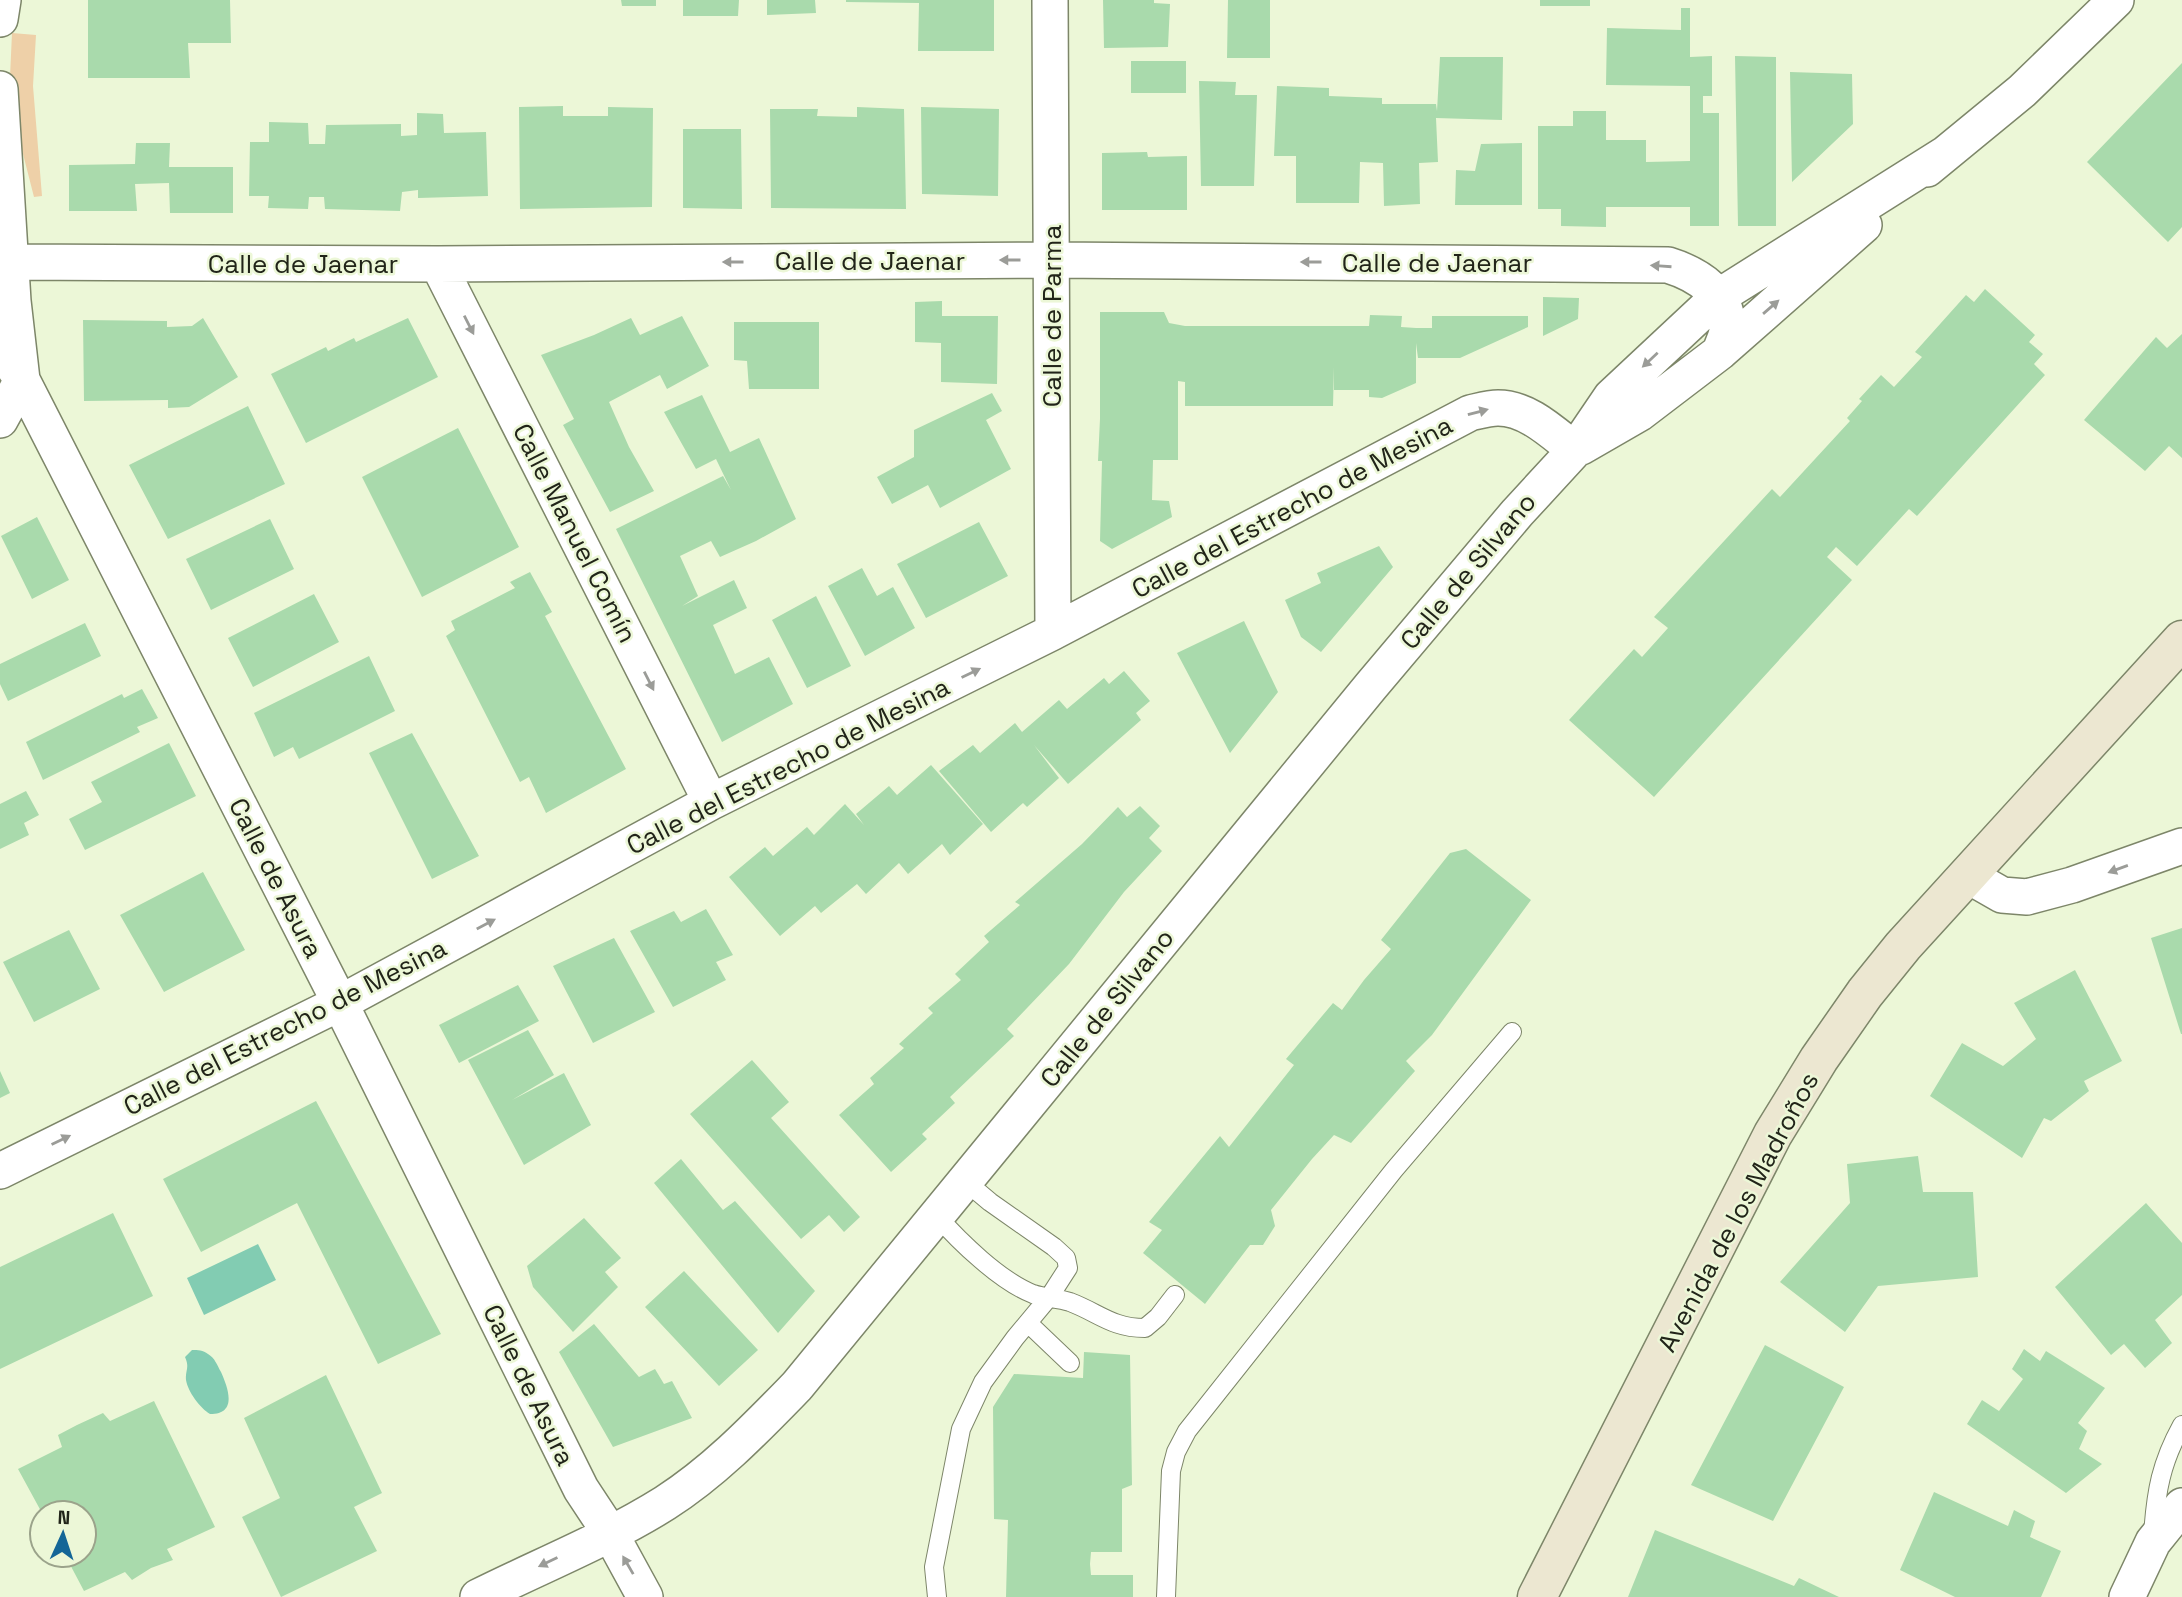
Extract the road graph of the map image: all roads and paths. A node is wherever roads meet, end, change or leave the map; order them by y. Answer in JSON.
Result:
{"nodes":[{"id":1,"x":3,"y":0,"type":"edge"},
{"id":2,"x":1050,"y":0,"type":"edge"},
{"id":3,"x":2116,"y":0,"type":"edge"},
{"id":4,"x":0,"y":19,"type":"edge"},
{"id":5,"x":0,"y":89,"type":"edge"},
{"id":6,"x":1945,"y":154,"type":"junction"},
{"id":7,"x":1052,"y":260,"type":"junction"},
{"id":8,"x":11,"y":262,"type":"junction"},
{"id":9,"x":438,"y":264,"type":"junction"},
{"id":10,"x":1718,"y":297,"type":"junction"},
{"id":11,"x":0,"y":346,"type":"edge"},
{"id":12,"x":1720,"y":352,"type":"junction"},
{"id":13,"x":11,"y":386,"type":"edge"},
{"id":14,"x":0,"y":420,"type":"edge"},
{"id":15,"x":1575,"y":450,"type":"junction"},
{"id":16,"x":1053,"y":632,"type":"junction"},
{"id":17,"x":2182,"y":640,"type":"edge"},
{"id":18,"x":711,"y":802,"type":"junction"},
{"id":19,"x":2182,"y":846,"type":"edge"},
{"id":20,"x":1967,"y":875,"type":"junction"},
{"id":21,"x":340,"y":1003,"type":"junction"},
{"id":22,"x":1512,"y":1032,"type":"dead end"},
{"id":23,"x":0,"y":1171,"type":"edge"},
{"id":24,"x":965,"y":1181,"type":"junction"},
{"id":25,"x":936,"y":1216,"type":"junction"},
{"id":26,"x":1175,"y":1295,"type":"dead end"},
{"id":27,"x":1050,"y":1296,"type":"junction"},
{"id":28,"x":1028,"y":1323,"type":"junction"},
{"id":29,"x":1070,"y":1363,"type":"dead end"},
{"id":30,"x":2182,"y":1425,"type":"edge"},
{"id":31,"x":2182,"y":1506,"type":"edge"},
{"id":32,"x":610,"y":1533,"type":"junction"},
{"id":33,"x":2152,"y":1542,"type":"junction"},
{"id":34,"x":478,"y":1597,"type":"edge"},
{"id":35,"x":645,"y":1597,"type":"edge"},
{"id":36,"x":937,"y":1597,"type":"edge"},
{"id":37,"x":1167,"y":1597,"type":"edge"},
{"id":38,"x":1537,"y":1597,"type":"edge"},
{"id":39,"x":2127,"y":1597,"type":"edge"}],
"edges":[{"from":1,"to":4,"type":"street"},
{"from":2,"to":7,"type":"street","name":"Calle de Parma"},
{"from":3,"to":6,"type":"street","name":"Calle de Silvano"},
{"from":5,"to":8,"type":"street"},
{"from":6,"to":10,"type":"street","name":"Calle de Silvano"},
{"from":12,"to":6,"type":"street","name":"Calle de Silvano","one_way":true},
{"from":7,"to":9,"type":"street","name":"Calle de Jaenar","one_way":true},
{"from":10,"to":7,"type":"street","name":"Calle de Jaenar","one_way":true},
{"from":7,"to":16,"type":"street","name":"Calle de Parma"},
{"from":8,"to":9,"type":"street","name":"Calle de Jaenar"},
{"from":8,"to":13,"type":"street"},
{"from":9,"to":18,"type":"street","name":"Calle Manuel Comín","one_way":true},
{"from":10,"to":12,"type":"street"},
{"from":10,"to":15,"type":"street","name":"Calle de Silvano","one_way":true},
{"from":11,"to":13,"type":"street","name":"Calle de Asura"},
{"from":12,"to":15,"type":"street","name":"Calle de Silvano"},
{"from":13,"to":14,"type":"street"},
{"from":13,"to":21,"type":"street","name":"Calle de Asura"},
{"from":16,"to":15,"type":"street","name":"Calle del Estrecho de Mesina","one_way":true},
{"from":15,"to":24,"type":"street","name":"Calle de Silvano"},
{"from":18,"to":16,"type":"street","name":"Calle del Estrecho de Mesina","one_way":true},
{"from":17,"to":20,"type":"street","name":"Avenida de los Madroños"},
{"from":21,"to":18,"type":"street","name":"Calle del Estrecho de Mesina","one_way":true},
{"from":19,"to":20,"type":"street","one_way":true},
{"from":20,"to":38,"type":"street","name":"Avenida de los Madroños"},
{"from":23,"to":21,"type":"street","name":"Calle del Estrecho de Mesina","one_way":true},
{"from":21,"to":32,"type":"street","name":"Calle de Asura"},
{"from":22,"to":37,"type":"lane"},
{"from":24,"to":25,"type":"street","name":"Calle de Silvano"},
{"from":24,"to":27,"type":"lane"},
{"from":25,"to":27,"type":"lane"},
{"from":25,"to":32,"type":"street","name":"Calle de Silvano"},
{"from":26,"to":27,"type":"lane"},
{"from":27,"to":28,"type":"lane"},
{"from":28,"to":29,"type":"lane"},
{"from":28,"to":36,"type":"lane"},
{"from":30,"to":33,"type":"lane"},
{"from":31,"to":33,"type":"street"},
{"from":32,"to":34,"type":"street","name":"Calle de Silvano","one_way":true},
{"from":35,"to":32,"type":"street","name":"Calle de Asura","one_way":true},
{"from":33,"to":39,"type":"street"}]}
